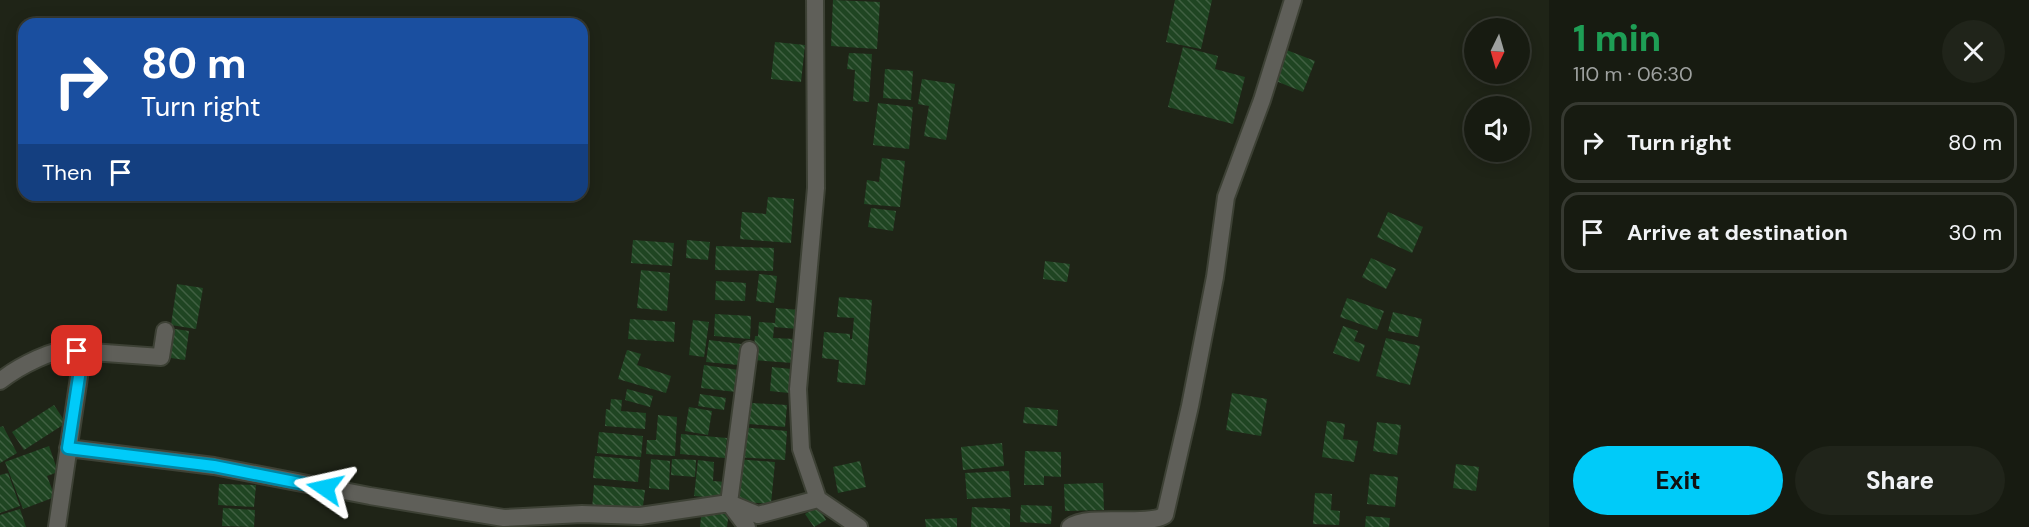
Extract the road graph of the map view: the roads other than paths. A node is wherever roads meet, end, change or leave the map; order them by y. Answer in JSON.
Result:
{"nodes":[{"id":1,"x":815,"y":0,"type":"edge"},
{"id":2,"x":1293,"y":0,"type":"edge"},
{"id":3,"x":165,"y":332,"type":"dead end"},
{"id":4,"x":749,"y":350,"type":"dead end"},
{"id":5,"x":77,"y":351,"type":"junction"},
{"id":6,"x":0,"y":381,"type":"edge"},
{"id":7,"x":68,"y":448,"type":"junction"},
{"id":8,"x":818,"y":499,"type":"junction"},
{"id":9,"x":729,"y":503,"type":"junction"},
{"id":10,"x":57,"y":527,"type":"edge"},
{"id":11,"x":747,"y":527,"type":"edge"},
{"id":12,"x":859,"y":527,"type":"edge"},
{"id":13,"x":1070,"y":527,"type":"edge"}],
"edges":[{"from":1,"to":8,"type":"street"},
{"from":2,"to":13,"type":"street"},
{"from":3,"to":5,"type":"street"},
{"from":4,"to":9,"type":"street"},
{"from":5,"to":6,"type":"street"},
{"from":5,"to":7,"type":"street"},
{"from":7,"to":9,"type":"street"},
{"from":7,"to":10,"type":"street"},
{"from":8,"to":9,"type":"street"},
{"from":8,"to":12,"type":"street"},
{"from":9,"to":11,"type":"street"}]}
